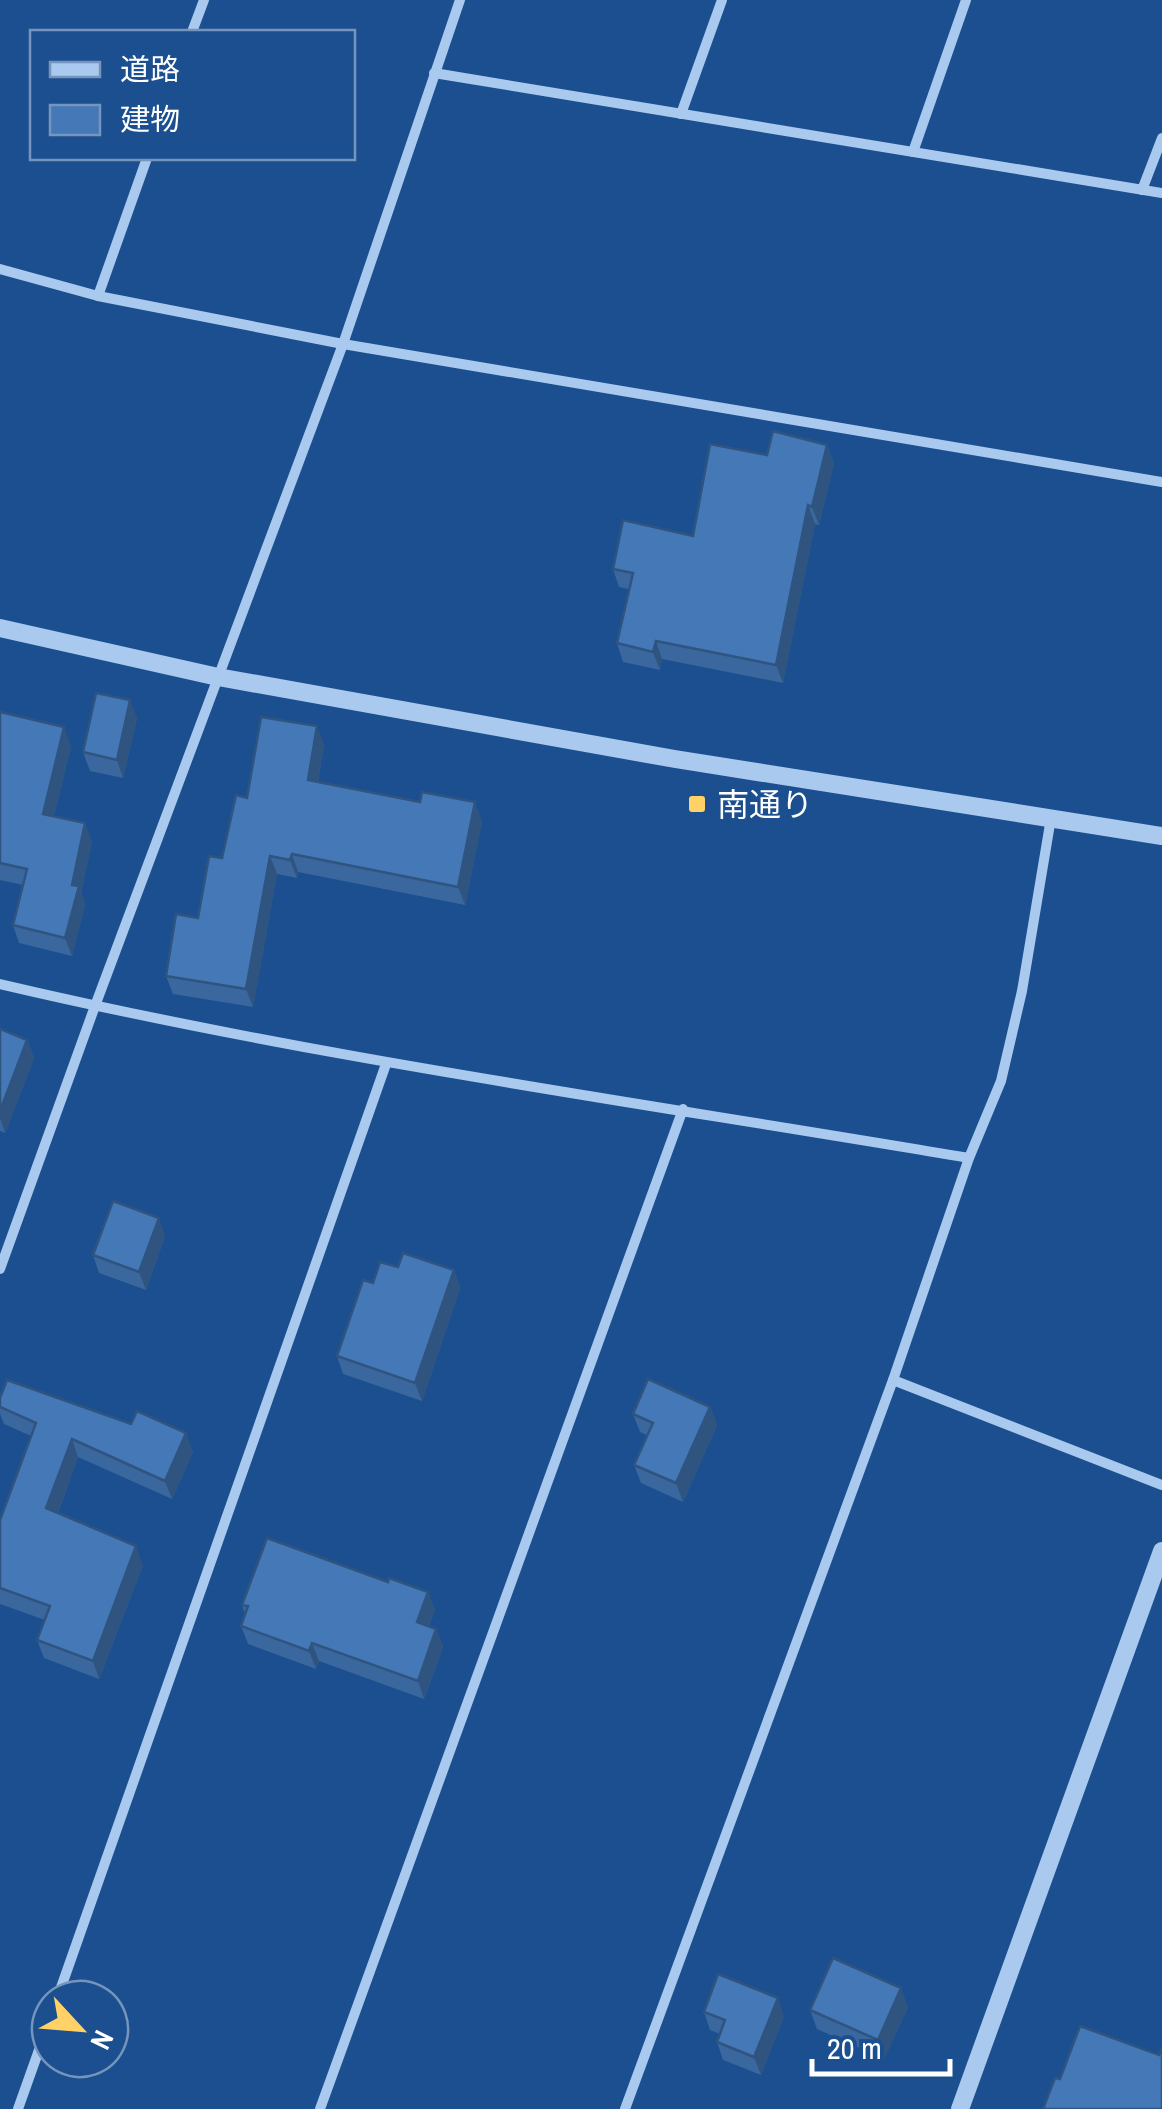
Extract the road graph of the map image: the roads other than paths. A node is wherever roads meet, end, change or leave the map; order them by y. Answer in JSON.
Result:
{"nodes":[{"id":1,"x":204,"y":0,"type":"edge"},
{"id":2,"x":460,"y":0,"type":"edge"},
{"id":3,"x":722,"y":0,"type":"edge"},
{"id":4,"x":966,"y":0,"type":"edge"},
{"id":5,"x":193,"y":30,"type":"edge"},
{"id":6,"x":434,"y":72,"type":"junction"},
{"id":7,"x":681,"y":114,"type":"junction"},
{"id":8,"x":1162,"y":138,"type":"edge"},
{"id":9,"x":912,"y":152,"type":"junction"},
{"id":10,"x":146,"y":160,"type":"edge"},
{"id":11,"x":1142,"y":190,"type":"junction"},
{"id":12,"x":1162,"y":192,"type":"edge"},
{"id":13,"x":0,"y":269,"type":"edge"},
{"id":14,"x":98,"y":296,"type":"junction"},
{"id":15,"x":342,"y":344,"type":"junction"},
{"id":16,"x":1162,"y":482,"type":"edge"},
{"id":17,"x":0,"y":628,"type":"edge"},
{"id":18,"x":218,"y":677,"type":"junction"},
{"id":19,"x":1052,"y":817,"type":"junction"},
{"id":20,"x":1162,"y":836,"type":"edge"},
{"id":21,"x":0,"y":984,"type":"edge"},
{"id":22,"x":95,"y":1006,"type":"junction"},
{"id":23,"x":386,"y":1064,"type":"junction"},
{"id":24,"x":682,"y":1109,"type":"junction"},
{"id":25,"x":969,"y":1158,"type":"junction"},
{"id":26,"x":0,"y":1269,"type":"edge"},
{"id":27,"x":892,"y":1380,"type":"junction"},
{"id":28,"x":1162,"y":1485,"type":"edge"},
{"id":29,"x":1162,"y":1550,"type":"edge"},
{"id":30,"x":64,"y":1979,"type":"edge"},
{"id":31,"x":30,"y":2075,"type":"edge"},
{"id":32,"x":18,"y":2109,"type":"edge"},
{"id":33,"x":320,"y":2109,"type":"edge"},
{"id":34,"x":625,"y":2109,"type":"edge"},
{"id":35,"x":960,"y":2109,"type":"edge"}],
"edges":[{"from":1,"to":5,"type":"street"},
{"from":2,"to":6,"type":"street"},
{"from":3,"to":7,"type":"street"},
{"from":4,"to":9,"type":"street"},
{"from":6,"to":7,"type":"street"},
{"from":6,"to":15,"type":"street"},
{"from":7,"to":9,"type":"street"},
{"from":8,"to":11,"type":"street"},
{"from":9,"to":11,"type":"street"},
{"from":10,"to":14,"type":"street"},
{"from":11,"to":12,"type":"street"},
{"from":13,"to":14,"type":"street"},
{"from":14,"to":15,"type":"street"},
{"from":15,"to":16,"type":"street"},
{"from":15,"to":18,"type":"street"},
{"from":17,"to":18,"type":"street"},
{"from":18,"to":19,"type":"street"},
{"from":18,"to":22,"type":"street"},
{"from":19,"to":20,"type":"street"},
{"from":19,"to":25,"type":"street"},
{"from":21,"to":22,"type":"street"},
{"from":22,"to":23,"type":"street"},
{"from":22,"to":26,"type":"street"},
{"from":23,"to":24,"type":"street"},
{"from":23,"to":30,"type":"street"},
{"from":24,"to":25,"type":"street"},
{"from":24,"to":33,"type":"street"},
{"from":25,"to":27,"type":"street"},
{"from":27,"to":28,"type":"street"},
{"from":27,"to":34,"type":"street"},
{"from":29,"to":35,"type":"street"},
{"from":31,"to":32,"type":"street"}]}
